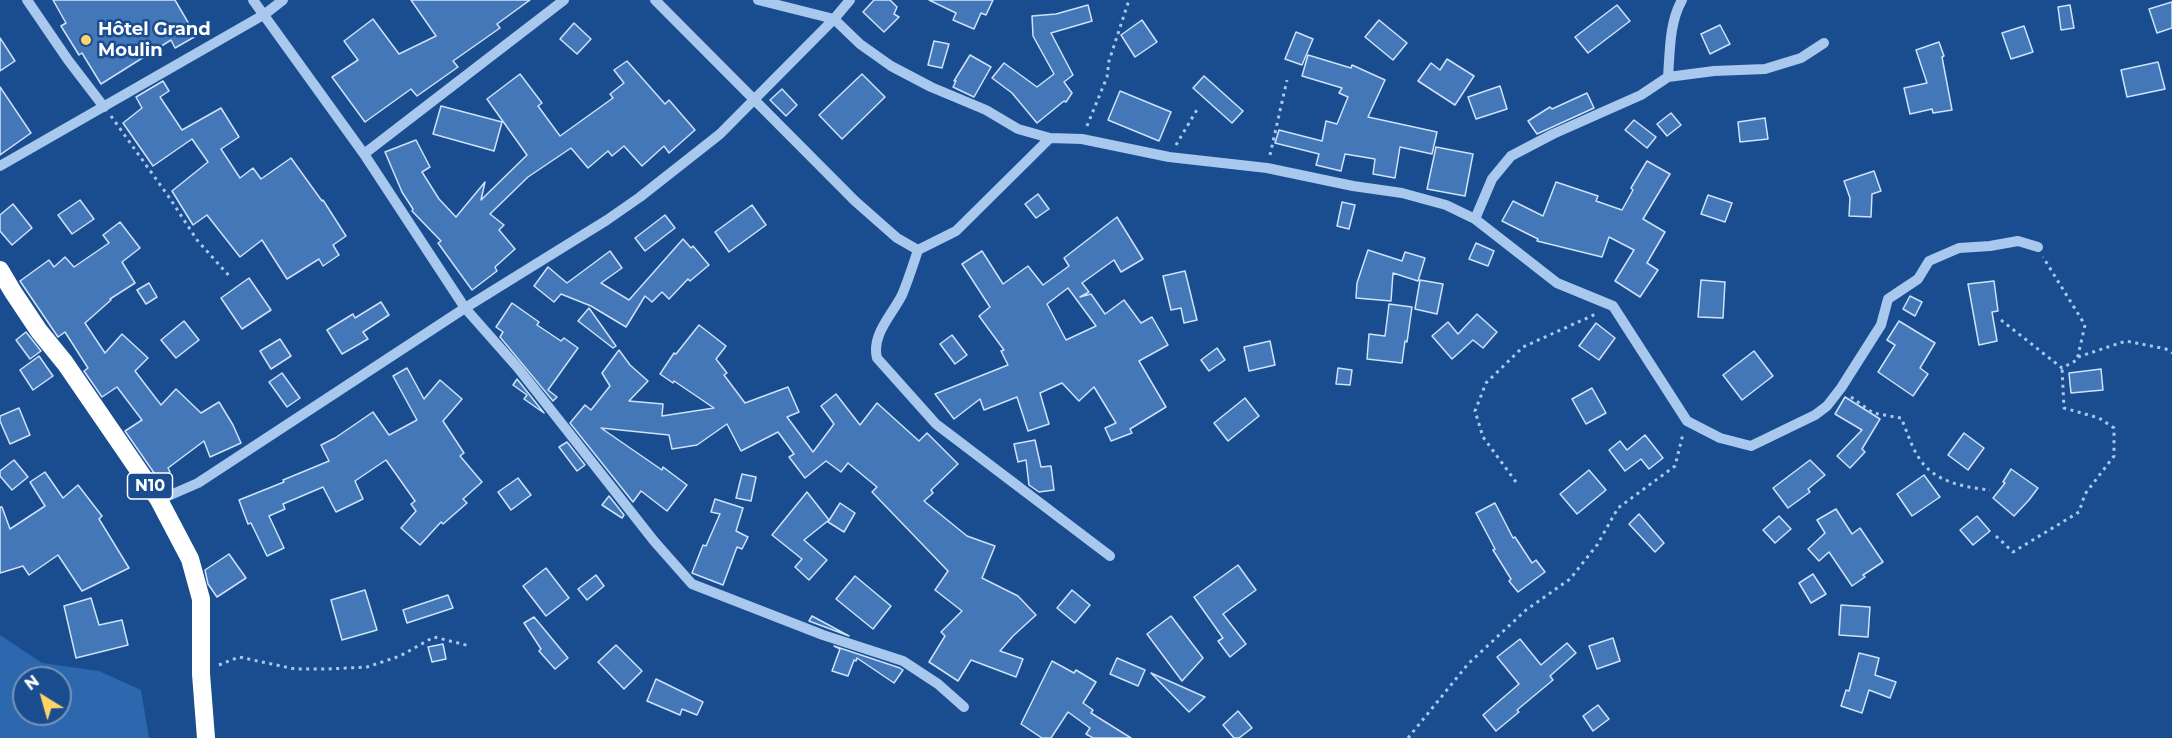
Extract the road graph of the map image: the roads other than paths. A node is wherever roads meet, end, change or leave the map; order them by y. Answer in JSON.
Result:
{"nodes":[{"id":1,"x":27,"y":0,"type":"edge"},
{"id":2,"x":253,"y":0,"type":"edge"},
{"id":3,"x":283,"y":0,"type":"edge"},
{"id":4,"x":564,"y":0,"type":"edge"},
{"id":5,"x":655,"y":0,"type":"edge"},
{"id":6,"x":758,"y":0,"type":"edge"},
{"id":7,"x":850,"y":0,"type":"edge"},
{"id":8,"x":1682,"y":0,"type":"edge"},
{"id":9,"x":265,"y":14,"type":"junction"},
{"id":10,"x":834,"y":19,"type":"junction"},
{"id":11,"x":1824,"y":43,"type":"dead end"},
{"id":12,"x":1668,"y":77,"type":"junction"},
{"id":13,"x":754,"y":100,"type":"junction"},
{"id":14,"x":104,"y":107,"type":"junction"},
{"id":15,"x":1050,"y":138,"type":"junction"},
{"id":16,"x":364,"y":154,"type":"junction"},
{"id":17,"x":0,"y":166,"type":"edge"},
{"id":18,"x":1475,"y":219,"type":"junction"},
{"id":19,"x":2038,"y":248,"type":"road end"},
{"id":20,"x":918,"y":250,"type":"junction"},
{"id":21,"x":0,"y":270,"type":"edge"},
{"id":22,"x":465,"y":308,"type":"junction"},
{"id":23,"x":159,"y":500,"type":"junction"},
{"id":24,"x":1110,"y":556,"type":"dead end"},
{"id":25,"x":964,"y":707,"type":"dead end"},
{"id":26,"x":206,"y":738,"type":"edge"}],
"edges":[{"from":1,"to":14,"type":"street"},
{"from":2,"to":9,"type":"street"},
{"from":3,"to":9,"type":"street"},
{"from":4,"to":16,"type":"street"},
{"from":5,"to":13,"type":"street"},
{"from":6,"to":10,"type":"street"},
{"from":7,"to":10,"type":"street"},
{"from":8,"to":12,"type":"street"},
{"from":9,"to":14,"type":"street"},
{"from":9,"to":16,"type":"street"},
{"from":10,"to":13,"type":"street"},
{"from":10,"to":15,"type":"street"},
{"from":11,"to":12,"type":"street"},
{"from":12,"to":18,"type":"street"},
{"from":13,"to":20,"type":"street"},
{"from":13,"to":22,"type":"street"},
{"from":14,"to":17,"type":"street"},
{"from":15,"to":18,"type":"street"},
{"from":15,"to":20,"type":"street"},
{"from":16,"to":22,"type":"street"},
{"from":18,"to":19,"type":"street"},
{"from":20,"to":24,"type":"street"},
{"from":21,"to":23,"type":"highway","number":"N10"},
{"from":22,"to":23,"type":"street"},
{"from":22,"to":25,"type":"street"},
{"from":23,"to":26,"type":"highway","number":"N10"}]}
